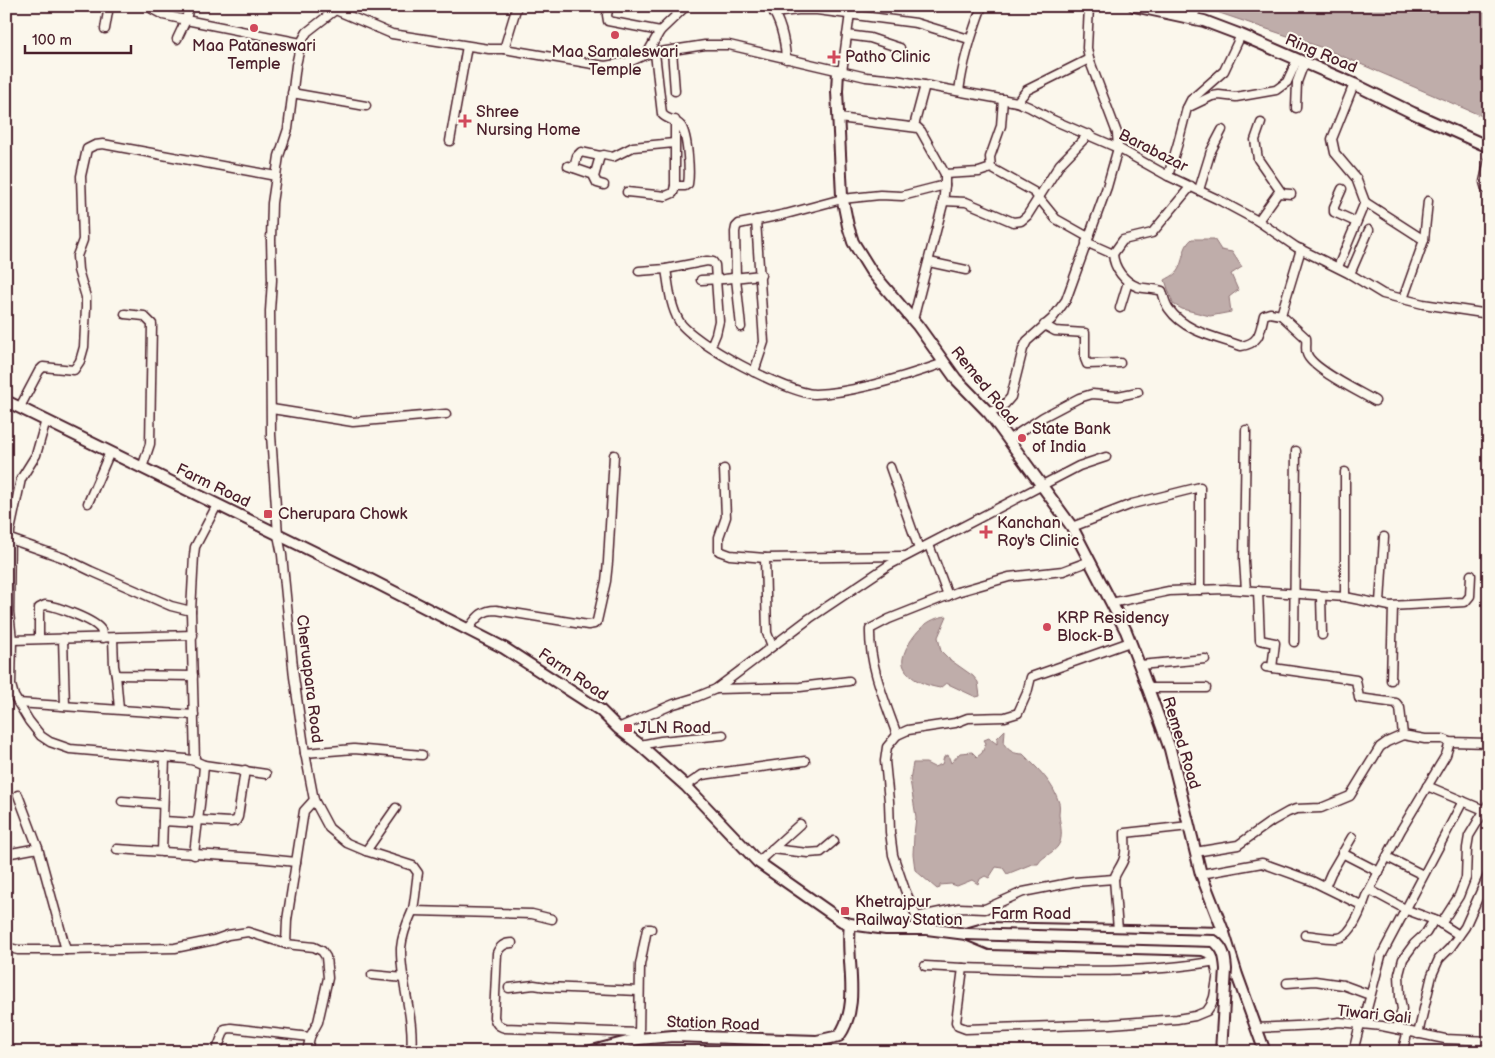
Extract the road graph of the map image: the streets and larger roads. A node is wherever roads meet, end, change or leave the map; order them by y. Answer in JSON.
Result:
{"nodes":[{"id":1,"x":109,"y":6,"type":"edge"},
{"id":2,"x":152,"y":6,"type":"edge"},
{"id":3,"x":189,"y":6,"type":"edge"},
{"id":4,"x":326,"y":6,"type":"edge"},
{"id":5,"x":517,"y":6,"type":"edge"},
{"id":6,"x":609,"y":6,"type":"edge"},
{"id":7,"x":686,"y":6,"type":"edge"},
{"id":8,"x":851,"y":6,"type":"edge"},
{"id":9,"x":982,"y":6,"type":"edge"},
{"id":10,"x":1089,"y":6,"type":"edge"},
{"id":11,"x":1134,"y":6,"type":"edge"},
{"id":12,"x":1171,"y":6,"type":"edge"},
{"id":13,"x":772,"y":9,"type":"edge"},
{"id":14,"x":341,"y":10,"type":"edge"},
{"id":15,"x":850,"y":15,"type":"junction"},
{"id":16,"x":186,"y":20,"type":"junction"},
{"id":17,"x":105,"y":29,"type":"dead end"},
{"id":18,"x":660,"y":31,"type":"junction"},
{"id":19,"x":847,"y":35,"type":"junction"},
{"id":20,"x":1242,"y":35,"type":"junction"},
{"id":21,"x":177,"y":39,"type":"dead end"},
{"id":22,"x":969,"y":39,"type":"junction"},
{"id":23,"x":301,"y":43,"type":"junction"},
{"id":24,"x":467,"y":46,"type":"junction"},
{"id":25,"x":900,"y":48,"type":"dead end"},
{"id":26,"x":504,"y":49,"type":"junction"},
{"id":27,"x":672,"y":50,"type":"junction"},
{"id":28,"x":651,"y":53,"type":"junction"},
{"id":29,"x":786,"y":59,"type":"junction"},
{"id":30,"x":1089,"y":59,"type":"junction"},
{"id":31,"x":1300,"y":62,"type":"junction"},
{"id":32,"x":840,"y":72,"type":"junction"},
{"id":33,"x":1354,"y":84,"type":"junction"},
{"id":34,"x":926,"y":85,"type":"junction"},
{"id":35,"x":675,"y":91,"type":"dead end"},
{"id":36,"x":959,"y":91,"type":"junction"},
{"id":37,"x":292,"y":93,"type":"junction"},
{"id":38,"x":1003,"y":99,"type":"junction"},
{"id":39,"x":1017,"y":102,"type":"junction"},
{"id":40,"x":366,"y":106,"type":"dead end"},
{"id":41,"x":1187,"y":108,"type":"junction"},
{"id":42,"x":1296,"y":108,"type":"dead end"},
{"id":43,"x":839,"y":118,"type":"junction"},
{"id":44,"x":675,"y":120,"type":"junction"},
{"id":45,"x":1261,"y":123,"type":"dead end"},
{"id":46,"x":914,"y":126,"type":"junction"},
{"id":47,"x":1222,"y":130,"type":"dead end"},
{"id":48,"x":1089,"y":134,"type":"junction"},
{"id":49,"x":1489,"y":140,"type":"edge"},
{"id":50,"x":450,"y":141,"type":"dead end"},
{"id":51,"x":674,"y":143,"type":"junction"},
{"id":52,"x":1489,"y":147,"type":"edge"},
{"id":53,"x":1118,"y":148,"type":"junction"},
{"id":54,"x":600,"y":156,"type":"junction"},
{"id":55,"x":1489,"y":160,"type":"edge"},
{"id":56,"x":991,"y":168,"type":"junction"},
{"id":57,"x":945,"y":174,"type":"junction"},
{"id":58,"x":594,"y":175,"type":"junction"},
{"id":59,"x":276,"y":176,"type":"junction"},
{"id":60,"x":1168,"y":176,"type":"junction"},
{"id":61,"x":944,"y":184,"type":"junction"},
{"id":62,"x":604,"y":185,"type":"dead end"},
{"id":63,"x":675,"y":186,"type":"junction"},
{"id":64,"x":1191,"y":186,"type":"junction"},
{"id":65,"x":1342,"y":189,"type":"dead end"},
{"id":66,"x":1199,"y":190,"type":"junction"},
{"id":67,"x":1489,"y":190,"type":"edge"},
{"id":68,"x":626,"y":192,"type":"dead end"},
{"id":69,"x":1281,"y":192,"type":"junction"},
{"id":70,"x":1291,"y":194,"type":"dead end"},
{"id":71,"x":1039,"y":196,"type":"junction"},
{"id":72,"x":842,"y":199,"type":"junction"},
{"id":73,"x":943,"y":201,"type":"junction"},
{"id":74,"x":1428,"y":201,"type":"dead end"},
{"id":75,"x":1365,"y":202,"type":"junction"},
{"id":76,"x":756,"y":220,"type":"junction"},
{"id":77,"x":1258,"y":221,"type":"junction"},
{"id":78,"x":1356,"y":222,"type":"junction"},
{"id":79,"x":1369,"y":230,"type":"dead end"},
{"id":80,"x":1087,"y":239,"type":"junction"},
{"id":81,"x":1424,"y":240,"type":"junction"},
{"id":82,"x":1301,"y":249,"type":"junction"},
{"id":83,"x":1113,"y":254,"type":"junction"},
{"id":84,"x":929,"y":262,"type":"junction"},
{"id":85,"x":1338,"y":267,"type":"junction"},
{"id":86,"x":666,"y":269,"type":"junction"},
{"id":87,"x":966,"y":270,"type":"dead end"},
{"id":88,"x":639,"y":271,"type":"dead end"},
{"id":89,"x":1350,"y":274,"type":"junction"},
{"id":90,"x":760,"y":275,"type":"junction"},
{"id":91,"x":736,"y":278,"type":"junction"},
{"id":92,"x":701,"y":280,"type":"dead end"},
{"id":93,"x":716,"y":280,"type":"junction"},
{"id":94,"x":1128,"y":282,"type":"junction"},
{"id":95,"x":1403,"y":299,"type":"junction"},
{"id":96,"x":1120,"y":308,"type":"dead end"},
{"id":97,"x":125,"y":314,"type":"dead end"},
{"id":98,"x":1489,"y":314,"type":"edge"},
{"id":99,"x":1281,"y":315,"type":"junction"},
{"id":100,"x":914,"y":320,"type":"junction"},
{"id":101,"x":1044,"y":325,"type":"junction"},
{"id":102,"x":741,"y":327,"type":"dead end"},
{"id":103,"x":710,"y":346,"type":"junction"},
{"id":104,"x":944,"y":363,"type":"junction"},
{"id":105,"x":1120,"y":363,"type":"dead end"},
{"id":106,"x":754,"y":372,"type":"junction"},
{"id":107,"x":1138,"y":392,"type":"dead end"},
{"id":108,"x":1375,"y":401,"type":"dead end"},
{"id":109,"x":6,"y":402,"type":"edge"},
{"id":110,"x":20,"y":407,"type":"junction"},
{"id":111,"x":272,"y":409,"type":"junction"},
{"id":112,"x":989,"y":413,"type":"junction"},
{"id":113,"x":446,"y":414,"type":"dead end"},
{"id":114,"x":46,"y":420,"type":"junction"},
{"id":115,"x":1246,"y":430,"type":"dead end"},
{"id":116,"x":1008,"y":440,"type":"junction"},
{"id":117,"x":1296,"y":450,"type":"dead end"},
{"id":118,"x":110,"y":452,"type":"junction"},
{"id":119,"x":614,"y":455,"type":"dead end"},
{"id":120,"x":1106,"y":458,"type":"dead end"},
{"id":121,"x":890,"y":467,"type":"dead end"},
{"id":122,"x":142,"y":468,"type":"junction"},
{"id":123,"x":724,"y":469,"type":"dead end"},
{"id":124,"x":1345,"y":472,"type":"dead end"},
{"id":125,"x":1041,"y":485,"type":"junction"},
{"id":126,"x":88,"y":502,"type":"dead end"},
{"id":127,"x":217,"y":505,"type":"junction"},
{"id":128,"x":1072,"y":527,"type":"junction"},
{"id":129,"x":278,"y":535,"type":"junction"},
{"id":130,"x":1384,"y":537,"type":"dead end"},
{"id":131,"x":10,"y":539,"type":"junction"},
{"id":132,"x":929,"y":545,"type":"junction"},
{"id":133,"x":919,"y":549,"type":"junction"},
{"id":134,"x":905,"y":556,"type":"junction"},
{"id":135,"x":766,"y":558,"type":"junction"},
{"id":136,"x":1090,"y":561,"type":"junction"},
{"id":137,"x":1471,"y":576,"type":"dead end"},
{"id":138,"x":1200,"y":590,"type":"junction"},
{"id":139,"x":1246,"y":590,"type":"junction"},
{"id":140,"x":1258,"y":590,"type":"junction"},
{"id":141,"x":1296,"y":594,"type":"junction"},
{"id":142,"x":948,"y":596,"type":"junction"},
{"id":143,"x":1321,"y":596,"type":"junction"},
{"id":144,"x":1345,"y":597,"type":"junction"},
{"id":145,"x":1111,"y":603,"type":"junction"},
{"id":146,"x":1380,"y":603,"type":"junction"},
{"id":147,"x":1394,"y":606,"type":"junction"},
{"id":148,"x":191,"y":611,"type":"junction"},
{"id":149,"x":468,"y":629,"type":"junction"},
{"id":150,"x":193,"y":635,"type":"junction"},
{"id":151,"x":1322,"y":635,"type":"dead end"},
{"id":152,"x":39,"y":638,"type":"junction"},
{"id":153,"x":63,"y":638,"type":"junction"},
{"id":154,"x":103,"y":638,"type":"junction"},
{"id":155,"x":113,"y":638,"type":"junction"},
{"id":156,"x":12,"y":640,"type":"junction"},
{"id":157,"x":1130,"y":642,"type":"junction"},
{"id":158,"x":1294,"y":642,"type":"dead end"},
{"id":159,"x":772,"y":646,"type":"junction"},
{"id":160,"x":1205,"y":659,"type":"dead end"},
{"id":161,"x":1140,"y":665,"type":"junction"},
{"id":162,"x":116,"y":675,"type":"junction"},
{"id":163,"x":193,"y":676,"type":"junction"},
{"id":164,"x":1391,"y":680,"type":"dead end"},
{"id":165,"x":849,"y":681,"type":"dead end"},
{"id":166,"x":1148,"y":688,"type":"junction"},
{"id":167,"x":1206,"y":688,"type":"dead end"},
{"id":168,"x":716,"y":689,"type":"junction"},
{"id":169,"x":18,"y":703,"type":"junction"},
{"id":170,"x":65,"y":706,"type":"junction"},
{"id":171,"x":119,"y":709,"type":"junction"},
{"id":172,"x":194,"y":716,"type":"junction"},
{"id":173,"x":618,"y":728,"type":"junction"},
{"id":174,"x":723,"y":735,"type":"dead end"},
{"id":175,"x":896,"y":735,"type":"junction"},
{"id":176,"x":1403,"y":735,"type":"junction"},
{"id":177,"x":1450,"y":742,"type":"junction"},
{"id":178,"x":1489,"y":743,"type":"edge"},
{"id":179,"x":640,"y":745,"type":"junction"},
{"id":180,"x":305,"y":754,"type":"junction"},
{"id":181,"x":422,"y":755,"type":"dead end"},
{"id":182,"x":165,"y":757,"type":"junction"},
{"id":183,"x":195,"y":760,"type":"junction"},
{"id":184,"x":805,"y":761,"type":"dead end"},
{"id":185,"x":204,"y":765,"type":"junction"},
{"id":186,"x":244,"y":770,"type":"junction"},
{"id":187,"x":266,"y":774,"type":"dead end"},
{"id":188,"x":686,"y":786,"type":"junction"},
{"id":189,"x":1427,"y":786,"type":"junction"},
{"id":190,"x":18,"y":795,"type":"dead end"},
{"id":191,"x":314,"y":800,"type":"junction"},
{"id":192,"x":122,"y":801,"type":"dead end"},
{"id":193,"x":1463,"y":801,"type":"junction"},
{"id":194,"x":163,"y":804,"type":"junction"},
{"id":195,"x":1486,"y":807,"type":"edge"},
{"id":196,"x":396,"y":808,"type":"dead end"},
{"id":197,"x":163,"y":821,"type":"junction"},
{"id":198,"x":197,"y":822,"type":"junction"},
{"id":199,"x":800,"y":824,"type":"dead end"},
{"id":200,"x":1189,"y":826,"type":"junction"},
{"id":201,"x":1352,"y":837,"type":"dead end"},
{"id":202,"x":834,"y":841,"type":"dead end"},
{"id":203,"x":38,"y":848,"type":"junction"},
{"id":204,"x":117,"y":849,"type":"dead end"},
{"id":205,"x":772,"y":849,"type":"junction"},
{"id":206,"x":366,"y":851,"type":"junction"},
{"id":207,"x":162,"y":852,"type":"junction"},
{"id":208,"x":1196,"y":852,"type":"junction"},
{"id":209,"x":1342,"y":853,"type":"junction"},
{"id":210,"x":6,"y":854,"type":"edge"},
{"id":211,"x":194,"y":855,"type":"junction"},
{"id":212,"x":1387,"y":857,"type":"junction"},
{"id":213,"x":296,"y":862,"type":"junction"},
{"id":214,"x":758,"y":862,"type":"junction"},
{"id":215,"x":1379,"y":872,"type":"junction"},
{"id":216,"x":1489,"y":873,"type":"edge"},
{"id":217,"x":1201,"y":874,"type":"junction"},
{"id":218,"x":1422,"y":876,"type":"junction"},
{"id":219,"x":1114,"y":879,"type":"junction"},
{"id":220,"x":1325,"y":887,"type":"junction"},
{"id":221,"x":1370,"y":890,"type":"junction"},
{"id":222,"x":1363,"y":906,"type":"junction"},
{"id":223,"x":1407,"y":910,"type":"junction"},
{"id":224,"x":413,"y":911,"type":"junction"},
{"id":225,"x":916,"y":917,"type":"junction"},
{"id":226,"x":552,"y":919,"type":"dead end"},
{"id":227,"x":1437,"y":922,"type":"junction"},
{"id":228,"x":850,"y":924,"type":"junction"},
{"id":229,"x":651,"y":929,"type":"dead end"},
{"id":230,"x":916,"y":929,"type":"junction"},
{"id":231,"x":1118,"y":930,"type":"junction"},
{"id":232,"x":1224,"y":933,"type":"junction"},
{"id":233,"x":966,"y":934,"type":"junction"},
{"id":234,"x":1305,"y":935,"type":"dead end"},
{"id":235,"x":1459,"y":935,"type":"junction"},
{"id":236,"x":286,"y":944,"type":"junction"},
{"id":237,"x":512,"y":944,"type":"dead end"},
{"id":238,"x":6,"y":948,"type":"edge"},
{"id":239,"x":66,"y":950,"type":"junction"},
{"id":240,"x":1216,"y":961,"type":"junction"},
{"id":241,"x":925,"y":966,"type":"dead end"},
{"id":242,"x":963,"y":968,"type":"junction"},
{"id":243,"x":1218,"y":973,"type":"junction"},
{"id":244,"x":372,"y":975,"type":"dead end"},
{"id":245,"x":1237,"y":975,"type":"junction"},
{"id":246,"x":404,"y":978,"type":"junction"},
{"id":247,"x":1287,"y":983,"type":"dead end"},
{"id":248,"x":509,"y":988,"type":"dead end"},
{"id":249,"x":639,"y":991,"type":"junction"},
{"id":250,"x":1370,"y":995,"type":"junction"},
{"id":251,"x":1362,"y":1024,"type":"junction"},
{"id":252,"x":1256,"y":1028,"type":"junction"},
{"id":253,"x":1398,"y":1029,"type":"junction"},
{"id":254,"x":1408,"y":1031,"type":"junction"},
{"id":255,"x":1418,"y":1034,"type":"junction"},
{"id":256,"x":639,"y":1036,"type":"junction"},
{"id":257,"x":310,"y":1037,"type":"junction"},
{"id":258,"x":1489,"y":1041,"type":"edge"},
{"id":259,"x":216,"y":1052,"type":"edge"},
{"id":260,"x":307,"y":1052,"type":"edge"},
{"id":261,"x":411,"y":1052,"type":"edge"},
{"id":262,"x":588,"y":1052,"type":"edge"},
{"id":263,"x":1221,"y":1052,"type":"edge"},
{"id":264,"x":1265,"y":1052,"type":"edge"},
{"id":265,"x":1353,"y":1052,"type":"edge"},
{"id":266,"x":1402,"y":1052,"type":"edge"}],
"edges":[{"from":1,"to":17,"type":"street"},
{"from":2,"to":16,"type":"street"},
{"from":3,"to":16,"type":"street"},
{"from":4,"to":14,"type":"street","name":"Barabazar"},
{"from":5,"to":26,"type":"street"},
{"from":6,"to":18,"type":"street"},
{"from":7,"to":18,"type":"street"},
{"from":8,"to":15,"type":"street"},
{"from":9,"to":22,"type":"street"},
{"from":10,"to":30,"type":"street"},
{"from":11,"to":20,"type":"street","name":"Ring Road"},
{"from":12,"to":49,"type":"street","name":"Ring Road"},
{"from":13,"to":15,"type":"street"},
{"from":13,"to":29,"type":"street"},
{"from":14,"to":23,"type":"street"},
{"from":14,"to":24,"type":"street","name":"Barabazar"},
{"from":15,"to":19,"type":"street"},
{"from":15,"to":22,"type":"street"},
{"from":16,"to":21,"type":"street"},
{"from":16,"to":23,"type":"street"},
{"from":18,"to":28,"type":"street"},
{"from":19,"to":25,"type":"street"},
{"from":19,"to":32,"type":"street"},
{"from":20,"to":31,"type":"street","name":"Ring Road"},
{"from":20,"to":41,"type":"street"},
{"from":22,"to":36,"type":"street"},
{"from":23,"to":37,"type":"street","name":"Cheruapara Road"},
{"from":24,"to":26,"type":"street","name":"Barabazar"},
{"from":24,"to":50,"type":"street"},
{"from":26,"to":28,"type":"street","name":"Barabazar"},
{"from":27,"to":28,"type":"street","name":"Barabazar"},
{"from":27,"to":29,"type":"street","name":"Barabazar"},
{"from":27,"to":35,"type":"street"},
{"from":28,"to":44,"type":"street"},
{"from":29,"to":32,"type":"street","name":"Barabazar"},
{"from":30,"to":39,"type":"street"},
{"from":30,"to":53,"type":"street"},
{"from":31,"to":33,"type":"street","name":"Ring Road"},
{"from":31,"to":41,"type":"street"},
{"from":31,"to":42,"type":"street"},
{"from":32,"to":34,"type":"street","name":"Barabazar"},
{"from":32,"to":43,"type":"street","name":"Remed Road"},
{"from":33,"to":52,"type":"street","name":"Ring Road"},
{"from":33,"to":75,"type":"street"},
{"from":34,"to":36,"type":"street","name":"Barabazar"},
{"from":34,"to":46,"type":"street"},
{"from":36,"to":38,"type":"street","name":"Barabazar"},
{"from":37,"to":40,"type":"street"},
{"from":37,"to":59,"type":"street","name":"Cheruapara Road"},
{"from":38,"to":39,"type":"street","name":"Barabazar"},
{"from":38,"to":56,"type":"street"},
{"from":39,"to":48,"type":"street","name":"Barabazar"},
{"from":41,"to":60,"type":"street"},
{"from":43,"to":46,"type":"street"},
{"from":43,"to":72,"type":"street","name":"Remed Road"},
{"from":44,"to":51,"type":"street"},
{"from":44,"to":63,"type":"street"},
{"from":45,"to":69,"type":"street"},
{"from":46,"to":57,"type":"street"},
{"from":47,"to":66,"type":"street"},
{"from":48,"to":53,"type":"street","name":"Barabazar"},
{"from":48,"to":71,"type":"street"},
{"from":51,"to":54,"type":"street"},
{"from":51,"to":63,"type":"street"},
{"from":53,"to":60,"type":"street","name":"Barabazar"},
{"from":53,"to":80,"type":"street"},
{"from":54,"to":58,"type":"street"},
{"from":54,"to":58,"type":"street"},
{"from":55,"to":67,"type":"street"},
{"from":56,"to":57,"type":"street"},
{"from":56,"to":71,"type":"street"},
{"from":57,"to":61,"type":"street"},
{"from":58,"to":62,"type":"street"},
{"from":59,"to":110,"type":"street"},
{"from":59,"to":111,"type":"street","name":"Cheruapara Road"},
{"from":60,"to":64,"type":"street","name":"Barabazar"},
{"from":61,"to":72,"type":"street"},
{"from":61,"to":73,"type":"street"},
{"from":63,"to":68,"type":"street"},
{"from":64,"to":66,"type":"street","name":"Barabazar"},
{"from":64,"to":83,"type":"street"},
{"from":65,"to":78,"type":"street"},
{"from":66,"to":77,"type":"street","name":"Barabazar"},
{"from":69,"to":70,"type":"street"},
{"from":69,"to":77,"type":"street"},
{"from":71,"to":73,"type":"street"},
{"from":71,"to":80,"type":"street"},
{"from":72,"to":76,"type":"street"},
{"from":72,"to":100,"type":"street","name":"Remed Road"},
{"from":73,"to":84,"type":"street"},
{"from":74,"to":81,"type":"street"},
{"from":75,"to":78,"type":"street"},
{"from":75,"to":81,"type":"street"},
{"from":76,"to":90,"type":"street"},
{"from":76,"to":91,"type":"street"},
{"from":77,"to":82,"type":"street","name":"Barabazar"},
{"from":78,"to":85,"type":"street"},
{"from":79,"to":89,"type":"street"},
{"from":80,"to":83,"type":"street"},
{"from":80,"to":101,"type":"street"},
{"from":81,"to":95,"type":"street"},
{"from":82,"to":85,"type":"street","name":"Barabazar"},
{"from":82,"to":99,"type":"street"},
{"from":83,"to":94,"type":"street"},
{"from":84,"to":87,"type":"street"},
{"from":84,"to":100,"type":"street"},
{"from":85,"to":89,"type":"street","name":"Barabazar"},
{"from":86,"to":88,"type":"street"},
{"from":86,"to":93,"type":"street"},
{"from":86,"to":103,"type":"street"},
{"from":89,"to":95,"type":"street","name":"Barabazar"},
{"from":90,"to":91,"type":"street"},
{"from":90,"to":106,"type":"street"},
{"from":91,"to":93,"type":"street"},
{"from":91,"to":102,"type":"street"},
{"from":92,"to":93,"type":"street"},
{"from":93,"to":103,"type":"street"},
{"from":94,"to":96,"type":"street"},
{"from":94,"to":99,"type":"street"},
{"from":95,"to":98,"type":"street","name":"Barabazar"},
{"from":97,"to":122,"type":"street"},
{"from":99,"to":108,"type":"street"},
{"from":100,"to":104,"type":"street","name":"Remed Road"},
{"from":101,"to":105,"type":"street"},
{"from":101,"to":112,"type":"street"},
{"from":103,"to":106,"type":"street"},
{"from":104,"to":106,"type":"street"},
{"from":104,"to":112,"type":"street","name":"Remed Road"},
{"from":107,"to":116,"type":"street"},
{"from":109,"to":110,"type":"street","name":"Farm Road"},
{"from":110,"to":114,"type":"street","name":"Farm Road"},
{"from":111,"to":113,"type":"street"},
{"from":111,"to":129,"type":"street","name":"Cheruapara Road"},
{"from":112,"to":116,"type":"street","name":"Remed Road"},
{"from":114,"to":118,"type":"street","name":"Farm Road"},
{"from":114,"to":131,"type":"street"},
{"from":115,"to":139,"type":"street"},
{"from":116,"to":125,"type":"street","name":"Remed Road"},
{"from":117,"to":141,"type":"street"},
{"from":118,"to":122,"type":"street","name":"Farm Road"},
{"from":118,"to":126,"type":"street"},
{"from":119,"to":149,"type":"street"},
{"from":120,"to":125,"type":"street"},
{"from":121,"to":133,"type":"street"},
{"from":122,"to":127,"type":"street","name":"Farm Road"},
{"from":123,"to":135,"type":"street"},
{"from":124,"to":144,"type":"street"},
{"from":125,"to":128,"type":"street","name":"Remed Road"},
{"from":125,"to":132,"type":"street"},
{"from":127,"to":129,"type":"street","name":"Farm Road"},
{"from":127,"to":148,"type":"street"},
{"from":128,"to":136,"type":"street","name":"Remed Road"},
{"from":128,"to":138,"type":"street"},
{"from":129,"to":149,"type":"street","name":"Farm Road"},
{"from":129,"to":180,"type":"street","name":"Cheruapara Road"},
{"from":130,"to":146,"type":"street"},
{"from":131,"to":148,"type":"street"},
{"from":131,"to":156,"type":"street"},
{"from":132,"to":133,"type":"street"},
{"from":132,"to":142,"type":"street"},
{"from":133,"to":134,"type":"street"},
{"from":134,"to":135,"type":"street"},
{"from":134,"to":159,"type":"street"},
{"from":135,"to":159,"type":"street"},
{"from":136,"to":142,"type":"street"},
{"from":136,"to":145,"type":"street","name":"Remed Road"},
{"from":137,"to":147,"type":"street"},
{"from":138,"to":139,"type":"street"},
{"from":138,"to":145,"type":"street"},
{"from":139,"to":140,"type":"street"},
{"from":140,"to":141,"type":"street"},
{"from":140,"to":176,"type":"street"},
{"from":141,"to":143,"type":"street"},
{"from":141,"to":158,"type":"street"},
{"from":142,"to":175,"type":"street"},
{"from":143,"to":144,"type":"street"},
{"from":143,"to":151,"type":"street"},
{"from":144,"to":146,"type":"street"},
{"from":145,"to":157,"type":"street","name":"Remed Road"},
{"from":146,"to":147,"type":"street"},
{"from":147,"to":164,"type":"street"},
{"from":148,"to":150,"type":"street"},
{"from":149,"to":173,"type":"street","name":"Farm Road"},
{"from":150,"to":155,"type":"street"},
{"from":150,"to":163,"type":"street"},
{"from":152,"to":153,"type":"street"},
{"from":152,"to":154,"type":"street"},
{"from":152,"to":156,"type":"street"},
{"from":153,"to":154,"type":"street"},
{"from":153,"to":170,"type":"street"},
{"from":154,"to":155,"type":"street"},
{"from":155,"to":162,"type":"street"},
{"from":156,"to":169,"type":"street"},
{"from":157,"to":161,"type":"street","name":"Remed Road"},
{"from":157,"to":175,"type":"street"},
{"from":159,"to":168,"type":"street"},
{"from":160,"to":161,"type":"street"},
{"from":161,"to":166,"type":"street","name":"Remed Road"},
{"from":162,"to":163,"type":"street"},
{"from":162,"to":171,"type":"street"},
{"from":163,"to":172,"type":"street"},
{"from":165,"to":168,"type":"street"},
{"from":166,"to":167,"type":"street"},
{"from":166,"to":200,"type":"street","name":"Remed Road"},
{"from":168,"to":173,"type":"street"},
{"from":169,"to":170,"type":"street"},
{"from":169,"to":182,"type":"street"},
{"from":170,"to":171,"type":"street"},
{"from":171,"to":172,"type":"street"},
{"from":172,"to":183,"type":"street"},
{"from":173,"to":179,"type":"street","name":"Farm Road"},
{"from":174,"to":179,"type":"street"},
{"from":175,"to":225,"type":"street"},
{"from":176,"to":177,"type":"street"},
{"from":176,"to":208,"type":"street"},
{"from":177,"to":178,"type":"street"},
{"from":177,"to":189,"type":"street"},
{"from":179,"to":188,"type":"street","name":"Farm Road"},
{"from":180,"to":181,"type":"street"},
{"from":180,"to":191,"type":"street","name":"Cheruapara Road"},
{"from":182,"to":183,"type":"street"},
{"from":182,"to":194,"type":"street"},
{"from":183,"to":185,"type":"street"},
{"from":184,"to":188,"type":"street"},
{"from":185,"to":186,"type":"street"},
{"from":185,"to":198,"type":"street"},
{"from":186,"to":187,"type":"street"},
{"from":186,"to":198,"type":"street"},
{"from":188,"to":214,"type":"street","name":"Farm Road"},
{"from":189,"to":193,"type":"street"},
{"from":189,"to":212,"type":"street"},
{"from":190,"to":203,"type":"street"},
{"from":191,"to":206,"type":"street","name":"Cheruapara Road"},
{"from":191,"to":213,"type":"street"},
{"from":192,"to":194,"type":"street"},
{"from":193,"to":195,"type":"street"},
{"from":193,"to":218,"type":"street"},
{"from":194,"to":197,"type":"street"},
{"from":195,"to":227,"type":"street"},
{"from":196,"to":206,"type":"street"},
{"from":197,"to":198,"type":"street"},
{"from":197,"to":207,"type":"street"},
{"from":198,"to":211,"type":"street"},
{"from":199,"to":205,"type":"street"},
{"from":200,"to":208,"type":"street","name":"Remed Road"},
{"from":200,"to":219,"type":"street"},
{"from":201,"to":209,"type":"street"},
{"from":202,"to":205,"type":"street"},
{"from":203,"to":210,"type":"street"},
{"from":203,"to":239,"type":"street"},
{"from":204,"to":207,"type":"street"},
{"from":205,"to":214,"type":"street"},
{"from":206,"to":224,"type":"street","name":"Cheruapara Road"},
{"from":207,"to":211,"type":"street"},
{"from":208,"to":217,"type":"street","name":"Remed Road"},
{"from":209,"to":215,"type":"street"},
{"from":209,"to":220,"type":"street"},
{"from":211,"to":213,"type":"street"},
{"from":212,"to":215,"type":"street"},
{"from":212,"to":218,"type":"street"},
{"from":213,"to":236,"type":"street"},
{"from":214,"to":228,"type":"street","name":"Farm Road"},
{"from":215,"to":221,"type":"street"},
{"from":216,"to":235,"type":"street"},
{"from":217,"to":220,"type":"street"},
{"from":217,"to":232,"type":"street","name":"Remed Road"},
{"from":218,"to":223,"type":"street"},
{"from":219,"to":225,"type":"street"},
{"from":219,"to":231,"type":"street"},
{"from":220,"to":222,"type":"street"},
{"from":221,"to":222,"type":"street"},
{"from":221,"to":223,"type":"street"},
{"from":222,"to":234,"type":"street"},
{"from":223,"to":227,"type":"street"},
{"from":223,"to":250,"type":"street"},
{"from":224,"to":226,"type":"street"},
{"from":224,"to":246,"type":"street","name":"Cheruapara Road"},
{"from":225,"to":230,"type":"street"},
{"from":227,"to":235,"type":"street"},
{"from":227,"to":253,"type":"street"},
{"from":228,"to":230,"type":"street","name":"Farm Road"},
{"from":228,"to":256,"type":"street","name":"Station Road"},
{"from":229,"to":249,"type":"street"},
{"from":230,"to":233,"type":"street","name":"Farm Road"},
{"from":231,"to":232,"type":"street","name":"Farm Road"},
{"from":231,"to":233,"type":"street","name":"Farm Road"},
{"from":232,"to":245,"type":"street","name":"Remed Road"},
{"from":233,"to":240,"type":"street"},
{"from":233,"to":263,"type":"street","bridge":true},
{"from":235,"to":255,"type":"street"},
{"from":236,"to":239,"type":"street"},
{"from":236,"to":257,"type":"street"},
{"from":237,"to":256,"type":"street"},
{"from":238,"to":239,"type":"street"},
{"from":240,"to":242,"type":"street"},
{"from":240,"to":243,"type":"street"},
{"from":241,"to":242,"type":"street"},
{"from":242,"to":243,"type":"street"},
{"from":243,"to":245,"type":"street"},
{"from":244,"to":246,"type":"street"},
{"from":245,"to":252,"type":"street","name":"Remed Road"},
{"from":246,"to":261,"type":"street","name":"Cheruapara Road"},
{"from":247,"to":250,"type":"street"},
{"from":248,"to":249,"type":"street"},
{"from":249,"to":256,"type":"street"},
{"from":250,"to":251,"type":"street"},
{"from":251,"to":252,"type":"street","name":"Tiwari Gali"},
{"from":251,"to":253,"type":"street","name":"Tiwari Gali"},
{"from":251,"to":265,"type":"street"},
{"from":252,"to":264,"type":"street","name":"Remed Road"},
{"from":253,"to":254,"type":"street","name":"Tiwari Gali"},
{"from":254,"to":255,"type":"street","name":"Tiwari Gali"},
{"from":254,"to":266,"type":"street"},
{"from":255,"to":258,"type":"street","name":"Tiwari Gali"},
{"from":256,"to":262,"type":"street","name":"Station Road"},
{"from":257,"to":259,"type":"street"},
{"from":257,"to":260,"type":"street"}]}
